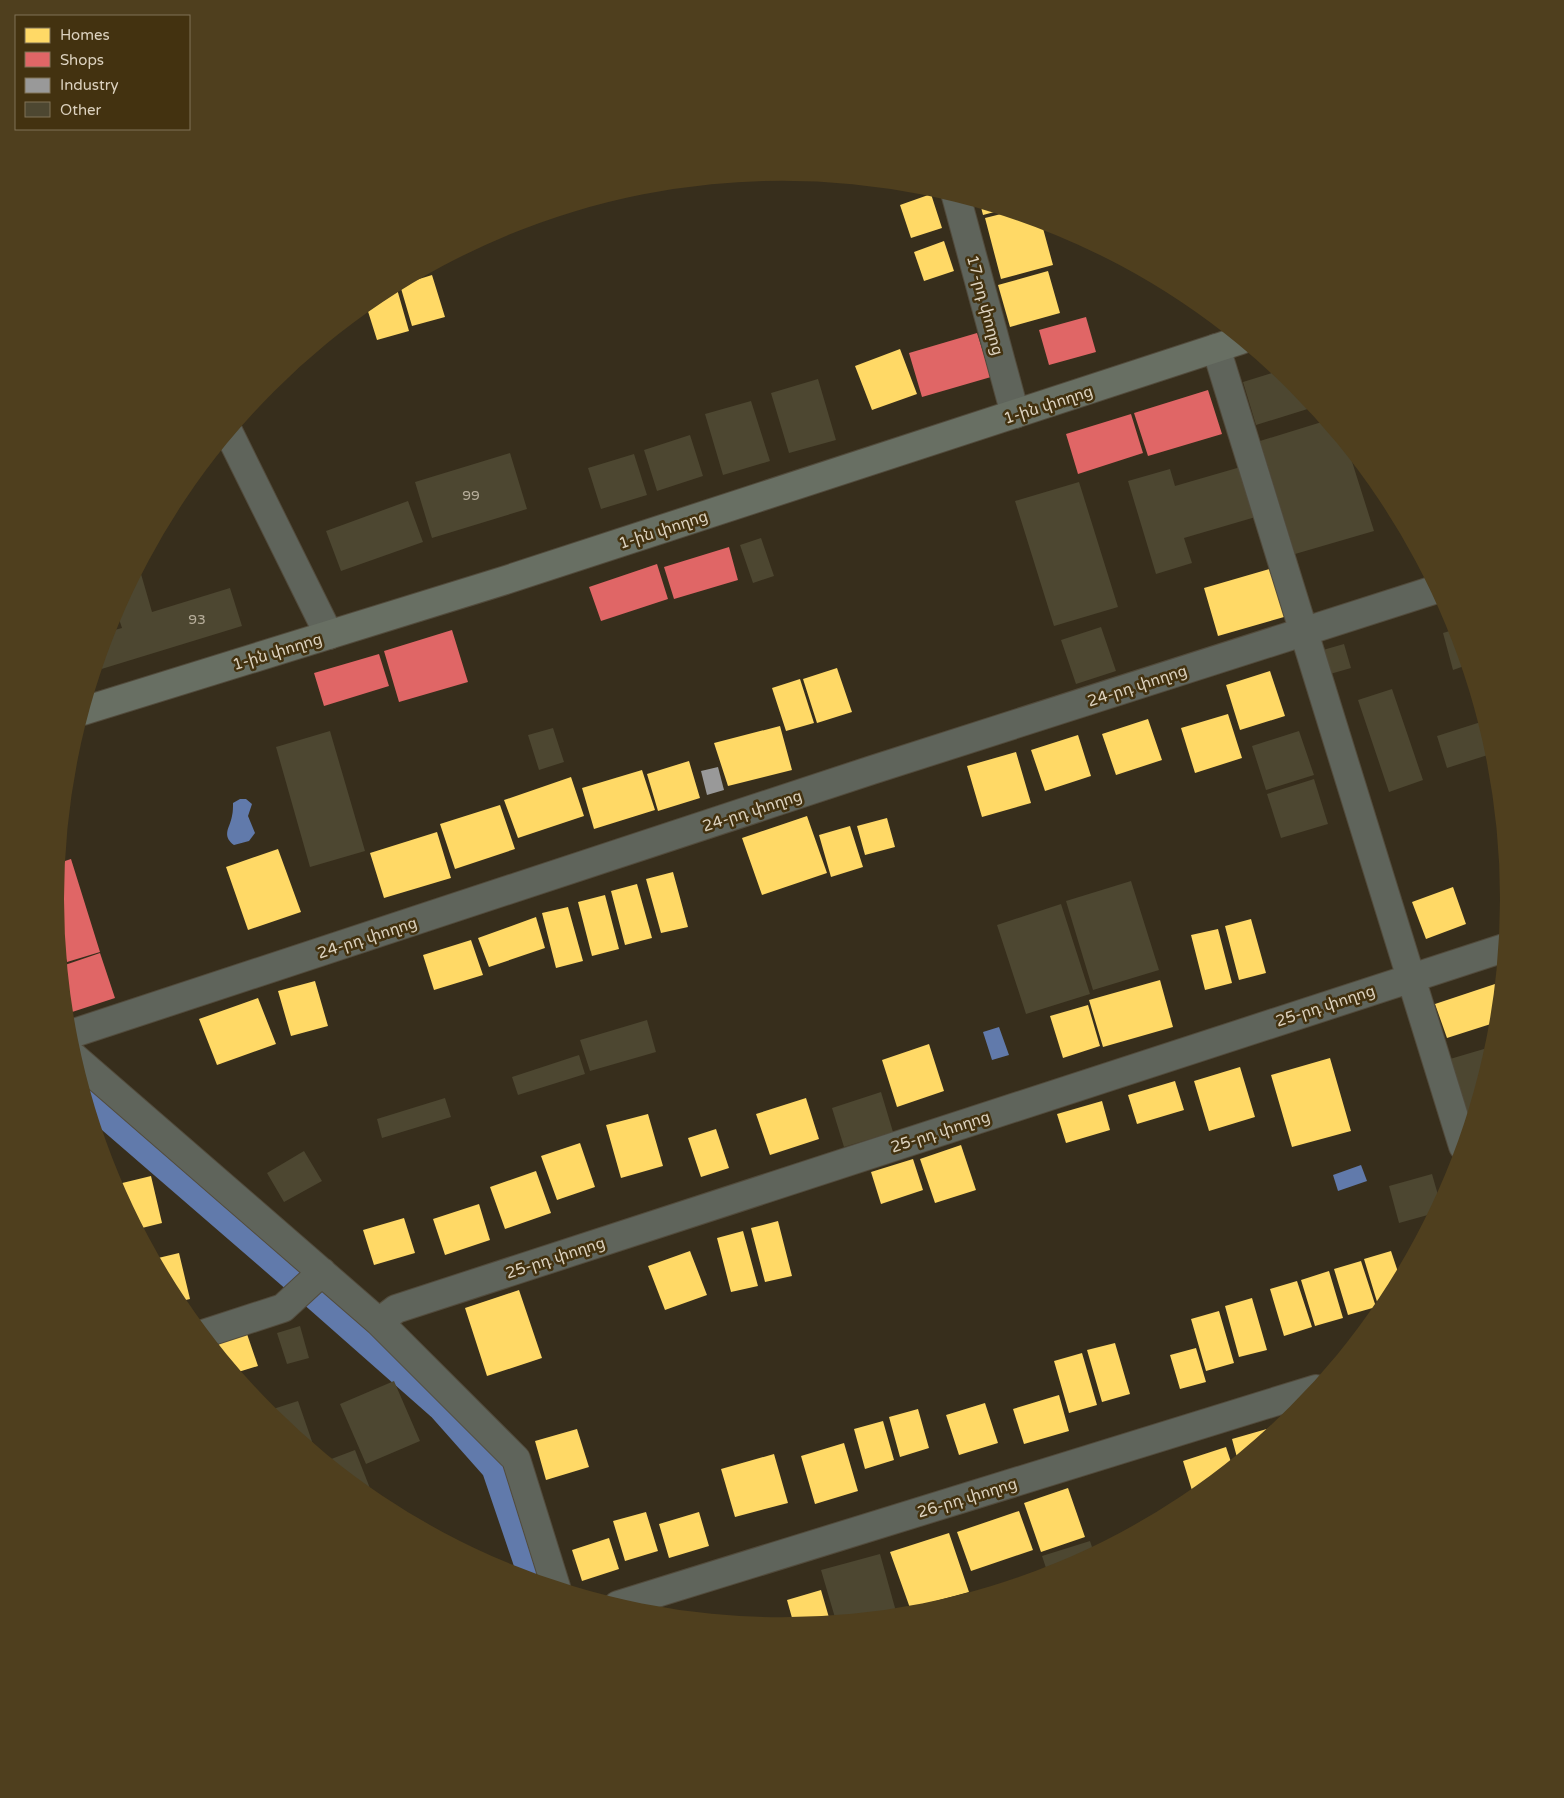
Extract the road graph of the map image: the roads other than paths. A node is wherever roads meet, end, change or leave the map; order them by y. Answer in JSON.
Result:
{"nodes":[{"id":1,"x":958,"y":203,"type":"edge"},
{"id":2,"x":1229,"y":344,"type":"edge"},
{"id":3,"x":1015,"y":414,"type":"junction"},
{"id":4,"x":232,"y":438,"type":"edge"},
{"id":5,"x":1431,"y":592,"type":"edge"},
{"id":6,"x":1304,"y":632,"type":"junction"},
{"id":7,"x":330,"y":635,"type":"junction"},
{"id":8,"x":89,"y":709,"type":"edge"},
{"id":9,"x":1499,"y":950,"type":"edge"},
{"id":10,"x":1410,"y":978,"type":"junction"},
{"id":11,"x":77,"y":1032,"type":"edge"},
{"id":12,"x":84,"y":1065,"type":"edge"},
{"id":13,"x":1460,"y":1136,"type":"edge"},
{"id":14,"x":322,"y":1272,"type":"junction"},
{"id":15,"x":380,"y":1322,"type":"junction"},
{"id":16,"x":209,"y":1332,"type":"edge"},
{"id":17,"x":1303,"y":1393,"type":"edge"},
{"id":18,"x":554,"y":1580,"type":"edge"},
{"id":19,"x":632,"y":1601,"type":"edge"}],
"edges":[{"from":1,"to":3,"type":"street","name":"17-րդ փողոց"},
{"from":2,"to":3,"type":"main road","name":"1-ին փողոց"},
{"from":2,"to":6,"type":"street"},
{"from":3,"to":7,"type":"main road","name":"1-ին փողոց"},
{"from":4,"to":7,"type":"street"},
{"from":5,"to":6,"type":"street","name":"24-րդ փողոց"},
{"from":6,"to":10,"type":"street"},
{"from":6,"to":11,"type":"street","name":"24-րդ փողոց"},
{"from":7,"to":8,"type":"main road","name":"1-ին փողոց"},
{"from":9,"to":10,"type":"street","name":"25-րդ փողոց"},
{"from":10,"to":13,"type":"street"},
{"from":10,"to":15,"type":"street","name":"25-րդ փողոց"},
{"from":12,"to":14,"type":"street"},
{"from":14,"to":15,"type":"street"},
{"from":14,"to":16,"type":"street"},
{"from":15,"to":18,"type":"street"},
{"from":17,"to":19,"type":"street","name":"26-րդ փողոց"}]}
